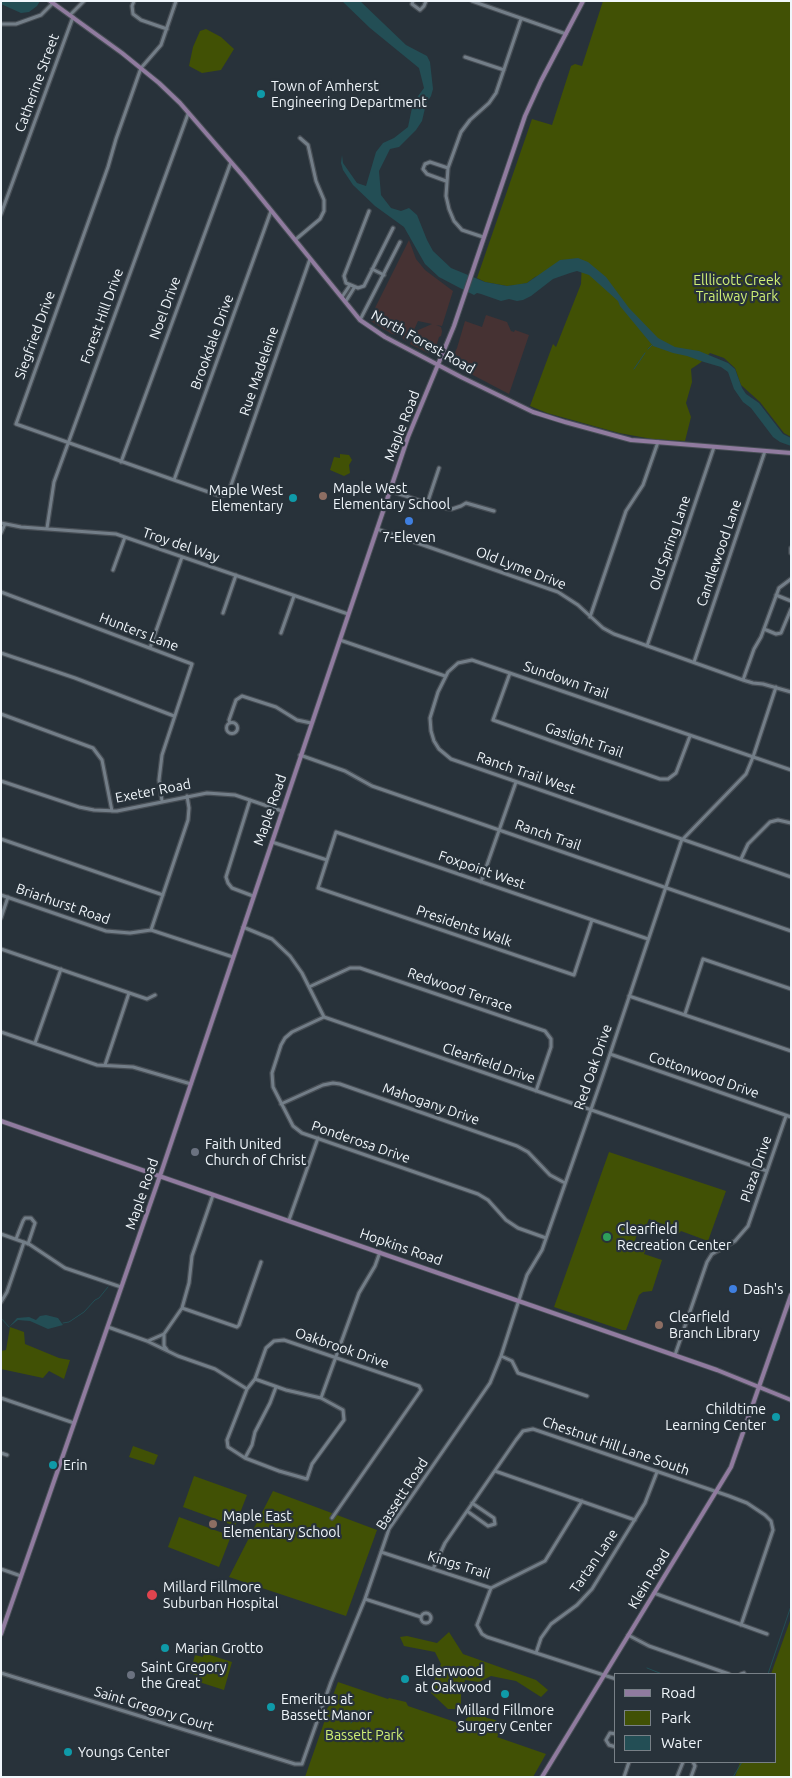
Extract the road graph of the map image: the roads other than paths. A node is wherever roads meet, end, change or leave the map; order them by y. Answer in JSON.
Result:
{"nodes":[{"id":1,"x":84,"y":1,"type":"edge"},
{"id":2,"x":134,"y":1,"type":"edge"},
{"id":3,"x":176,"y":1,"type":"edge"},
{"id":4,"x":413,"y":1,"type":"edge"},
{"id":5,"x":426,"y":1,"type":"edge"},
{"id":6,"x":472,"y":1,"type":"edge"},
{"id":7,"x":583,"y":1,"type":"edge"},
{"id":8,"x":52,"y":2,"type":"edge"},
{"id":9,"x":72,"y":16,"type":"junction"},
{"id":10,"x":521,"y":19,"type":"junction"},
{"id":11,"x":1,"y":24,"type":"edge"},
{"id":12,"x":166,"y":29,"type":"junction"},
{"id":13,"x":566,"y":34,"type":"junction"},
{"id":14,"x":465,"y":57,"type":"dead end"},
{"id":15,"x":141,"y":68,"type":"junction"},
{"id":16,"x":504,"y":70,"type":"junction"},
{"id":17,"x":188,"y":114,"type":"junction"},
{"id":18,"x":300,"y":138,"type":"dead end"},
{"id":19,"x":231,"y":162,"type":"junction"},
{"id":20,"x":448,"y":168,"type":"junction"},
{"id":21,"x":446,"y":181,"type":"junction"},
{"id":22,"x":369,"y":210,"type":"dead end"},
{"id":23,"x":272,"y":211,"type":"junction"},
{"id":24,"x":1,"y":214,"type":"edge"},
{"id":25,"x":393,"y":228,"type":"dead end"},
{"id":26,"x":483,"y":237,"type":"junction"},
{"id":27,"x":295,"y":240,"type":"junction"},
{"id":28,"x":400,"y":242,"type":"dead end"},
{"id":29,"x":310,"y":259,"type":"junction"},
{"id":30,"x":372,"y":269,"type":"junction"},
{"id":31,"x":384,"y":275,"type":"junction"},
{"id":32,"x":350,"y":285,"type":"junction"},
{"id":33,"x":354,"y":288,"type":"junction"},
{"id":34,"x":342,"y":297,"type":"junction"},
{"id":35,"x":346,"y":302,"type":"junction"},
{"id":36,"x":360,"y":320,"type":"junction"},
{"id":37,"x":438,"y":366,"type":"junction"},
{"id":38,"x":658,"y":442,"type":"junction"},
{"id":39,"x":68,"y":443,"type":"junction"},
{"id":40,"x":714,"y":447,"type":"junction"},
{"id":41,"x":765,"y":451,"type":"junction"},
{"id":42,"x":791,"y":453,"type":"edge"},
{"id":43,"x":121,"y":462,"type":"junction"},
{"id":44,"x":439,"y":468,"type":"dead end"},
{"id":45,"x":174,"y":480,"type":"junction"},
{"id":46,"x":390,"y":491,"type":"junction"},
{"id":47,"x":229,"y":492,"type":"joint"},
{"id":48,"x":427,"y":504,"type":"junction"},
{"id":49,"x":494,"y":511,"type":"dead end"},
{"id":50,"x":3,"y":524,"type":"edge"},
{"id":51,"x":47,"y":528,"type":"junction"},
{"id":52,"x":376,"y":528,"type":"junction"},
{"id":53,"x":1,"y":534,"type":"edge"},
{"id":54,"x":125,"y":537,"type":"junction"},
{"id":55,"x":791,"y":548,"type":"edge"},
{"id":56,"x":791,"y":553,"type":"edge"},
{"id":57,"x":182,"y":557,"type":"junction"},
{"id":58,"x":113,"y":570,"type":"dead end"},
{"id":59,"x":236,"y":576,"type":"junction"},
{"id":60,"x":791,"y":579,"type":"edge"},
{"id":61,"x":1,"y":592,"type":"edge"},
{"id":62,"x":776,"y":595,"type":"junction"},
{"id":63,"x":294,"y":596,"type":"junction"},
{"id":64,"x":791,"y":601,"type":"edge"},
{"id":65,"x":791,"y":609,"type":"edge"},
{"id":66,"x":223,"y":613,"type":"dead end"},
{"id":67,"x":348,"y":614,"type":"junction"},
{"id":68,"x":590,"y":617,"type":"junction"},
{"id":69,"x":764,"y":629,"type":"junction"},
{"id":70,"x":281,"y":633,"type":"dead end"},
{"id":71,"x":339,"y":640,"type":"junction"},
{"id":72,"x":647,"y":646,"type":"junction"},
{"id":73,"x":150,"y":648,"type":"junction"},
{"id":74,"x":1,"y":653,"type":"edge"},
{"id":75,"x":694,"y":662,"type":"junction"},
{"id":76,"x":510,"y":673,"type":"junction"},
{"id":77,"x":446,"y":676,"type":"junction"},
{"id":78,"x":743,"y":680,"type":"junction"},
{"id":79,"x":776,"y":688,"type":"junction"},
{"id":80,"x":791,"y":692,"type":"edge"},
{"id":81,"x":1,"y":714,"type":"edge"},
{"id":82,"x":174,"y":716,"type":"junction"},
{"id":83,"x":230,"y":723,"type":"dead end"},
{"id":84,"x":311,"y":723,"type":"junction"},
{"id":85,"x":690,"y":736,"type":"junction"},
{"id":86,"x":300,"y":756,"type":"junction"},
{"id":87,"x":753,"y":757,"type":"junction"},
{"id":88,"x":791,"y":770,"type":"edge"},
{"id":89,"x":1,"y":781,"type":"edge"},
{"id":90,"x":516,"y":782,"type":"junction"},
{"id":91,"x":187,"y":796,"type":"junction"},
{"id":92,"x":250,"y":800,"type":"junction"},
{"id":93,"x":162,"y":801,"type":"junction"},
{"id":94,"x":112,"y":811,"type":"junction"},
{"id":95,"x":282,"y":811,"type":"junction"},
{"id":96,"x":791,"y":823,"type":"edge"},
{"id":97,"x":499,"y":830,"type":"junction"},
{"id":98,"x":1,"y":839,"type":"edge"},
{"id":99,"x":682,"y":839,"type":"junction"},
{"id":100,"x":272,"y":842,"type":"junction"},
{"id":101,"x":327,"y":860,"type":"junction"},
{"id":102,"x":741,"y":860,"type":"junction"},
{"id":103,"x":791,"y":877,"type":"edge"},
{"id":104,"x":482,"y":882,"type":"junction"},
{"id":105,"x":665,"y":888,"type":"junction"},
{"id":106,"x":1,"y":895,"type":"edge"},
{"id":107,"x":163,"y":895,"type":"junction"},
{"id":108,"x":253,"y":896,"type":"junction"},
{"id":109,"x":8,"y":897,"type":"junction"},
{"id":110,"x":1,"y":918,"type":"edge"},
{"id":111,"x":592,"y":920,"type":"junction"},
{"id":112,"x":243,"y":927,"type":"junction"},
{"id":113,"x":151,"y":930,"type":"junction"},
{"id":114,"x":791,"y":931,"type":"edge"},
{"id":115,"x":648,"y":939,"type":"junction"},
{"id":116,"x":1,"y":949,"type":"edge"},
{"id":117,"x":233,"y":957,"type":"junction"},
{"id":118,"x":61,"y":969,"type":"junction"},
{"id":119,"x":309,"y":987,"type":"junction"},
{"id":120,"x":791,"y":989,"type":"edge"},
{"id":121,"x":129,"y":993,"type":"junction"},
{"id":122,"x":155,"y":995,"type":"dead end"},
{"id":123,"x":629,"y":996,"type":"junction"},
{"id":124,"x":685,"y":1014,"type":"junction"},
{"id":125,"x":324,"y":1017,"type":"junction"},
{"id":126,"x":1,"y":1032,"type":"edge"},
{"id":127,"x":35,"y":1043,"type":"junction"},
{"id":128,"x":791,"y":1051,"type":"edge"},
{"id":129,"x":610,"y":1054,"type":"junction"},
{"id":130,"x":105,"y":1065,"type":"junction"},
{"id":131,"x":191,"y":1084,"type":"junction"},
{"id":132,"x":536,"y":1091,"type":"junction"},
{"id":133,"x":281,"y":1104,"type":"junction"},
{"id":134,"x":591,"y":1109,"type":"junction"},
{"id":135,"x":786,"y":1116,"type":"junction"},
{"id":136,"x":791,"y":1117,"type":"edge"},
{"id":137,"x":1,"y":1121,"type":"edge"},
{"id":138,"x":318,"y":1138,"type":"junction"},
{"id":139,"x":767,"y":1171,"type":"junction"},
{"id":140,"x":160,"y":1176,"type":"junction"},
{"id":141,"x":566,"y":1183,"type":"junction"},
{"id":142,"x":213,"y":1195,"type":"junction"},
{"id":143,"x":289,"y":1220,"type":"junction"},
{"id":144,"x":1,"y":1234,"type":"edge"},
{"id":145,"x":546,"y":1238,"type":"junction"},
{"id":146,"x":16,"y":1239,"type":"junction"},
{"id":147,"x":26,"y":1243,"type":"junction"},
{"id":148,"x":380,"y":1252,"type":"junction"},
{"id":149,"x":261,"y":1262,"type":"dead end"},
{"id":150,"x":121,"y":1288,"type":"junction"},
{"id":151,"x":791,"y":1295,"type":"edge"},
{"id":152,"x":519,"y":1300,"type":"junction"},
{"id":153,"x":1,"y":1302,"type":"edge"},
{"id":154,"x":182,"y":1308,"type":"junction"},
{"id":155,"x":108,"y":1327,"type":"junction"},
{"id":156,"x":164,"y":1334,"type":"junction"},
{"id":157,"x":147,"y":1341,"type":"junction"},
{"id":158,"x":167,"y":1350,"type":"junction"},
{"id":159,"x":675,"y":1355,"type":"junction"},
{"id":160,"x":501,"y":1356,"type":"junction"},
{"id":161,"x":336,"y":1358,"type":"junction"},
{"id":162,"x":255,"y":1379,"type":"junction"},
{"id":163,"x":759,"y":1386,"type":"junction"},
{"id":164,"x":276,"y":1387,"type":"junction"},
{"id":165,"x":247,"y":1388,"type":"junction"},
{"id":166,"x":587,"y":1396,"type":"dead end"},
{"id":167,"x":1,"y":1398,"type":"edge"},
{"id":168,"x":321,"y":1398,"type":"junction"},
{"id":169,"x":791,"y":1400,"type":"edge"},
{"id":170,"x":74,"y":1423,"type":"junction"},
{"id":171,"x":1,"y":1453,"type":"edge"},
{"id":172,"x":7,"y":1455,"type":"dead end"},
{"id":173,"x":245,"y":1458,"type":"junction"},
{"id":174,"x":495,"y":1471,"type":"junction"},
{"id":175,"x":657,"y":1472,"type":"junction"},
{"id":176,"x":716,"y":1492,"type":"junction"},
{"id":177,"x":582,"y":1501,"type":"junction"},
{"id":178,"x":472,"y":1503,"type":"junction"},
{"id":179,"x":467,"y":1511,"type":"junction"},
{"id":180,"x":332,"y":1518,"type":"dead end"},
{"id":181,"x":635,"y":1520,"type":"junction"},
{"id":182,"x":382,"y":1552,"type":"junction"},
{"id":183,"x":1,"y":1569,"type":"edge"},
{"id":184,"x":433,"y":1569,"type":"junction"},
{"id":185,"x":21,"y":1576,"type":"junction"},
{"id":186,"x":491,"y":1588,"type":"junction"},
{"id":187,"x":654,"y":1593,"type":"junction"},
{"id":188,"x":365,"y":1599,"type":"junction"},
{"id":189,"x":421,"y":1617,"type":"dead end"},
{"id":190,"x":741,"y":1625,"type":"junction"},
{"id":191,"x":1,"y":1634,"type":"edge"},
{"id":192,"x":767,"y":1634,"type":"dead end"},
{"id":193,"x":628,"y":1635,"type":"junction"},
{"id":194,"x":536,"y":1652,"type":"junction"},
{"id":195,"x":1,"y":1673,"type":"edge"},
{"id":196,"x":726,"y":1673,"type":"edge"},
{"id":197,"x":603,"y":1675,"type":"junction"},
{"id":198,"x":614,"y":1678,"type":"edge"},
{"id":199,"x":614,"y":1734,"type":"edge"},
{"id":200,"x":614,"y":1746,"type":"edge"},
{"id":201,"x":629,"y":1763,"type":"edge"},
{"id":202,"x":683,"y":1763,"type":"edge"},
{"id":203,"x":694,"y":1763,"type":"edge"},
{"id":204,"x":301,"y":1765,"type":"joint"},
{"id":205,"x":542,"y":1777,"type":"edge"},
{"id":206,"x":624,"y":1777,"type":"edge"},
{"id":207,"x":678,"y":1777,"type":"edge"},
{"id":208,"x":691,"y":1777,"type":"edge"}],
"edges":[{"from":1,"to":9,"type":"street"},
{"from":2,"to":12,"type":"street"},
{"from":3,"to":12,"type":"street"},
{"from":4,"to":5,"type":"street"},
{"from":6,"to":10,"type":"street"},
{"from":7,"to":13,"type":"street","name":"Maple Road"},
{"from":8,"to":9,"type":"street","name":"North Forest Road"},
{"from":8,"to":11,"type":"street"},
{"from":9,"to":15,"type":"street","name":"North Forest Road"},
{"from":9,"to":24,"type":"street","name":"Catherine Street"},
{"from":10,"to":13,"type":"street"},
{"from":10,"to":16,"type":"street"},
{"from":12,"to":15,"type":"street"},
{"from":13,"to":26,"type":"street","name":"Maple Road"},
{"from":14,"to":16,"type":"street"},
{"from":15,"to":17,"type":"street","name":"North Forest Road"},
{"from":15,"to":39,"type":"street","name":"Siegfried Drive"},
{"from":16,"to":20,"type":"street"},
{"from":17,"to":19,"type":"street","name":"North Forest Road"},
{"from":17,"to":39,"type":"street","name":"Forest Hill Drive"},
{"from":18,"to":27,"type":"street"},
{"from":19,"to":23,"type":"street","name":"North Forest Road"},
{"from":19,"to":43,"type":"street","name":"Noel Drive"},
{"from":20,"to":21,"type":"street"},
{"from":20,"to":21,"type":"street"},
{"from":21,"to":26,"type":"street"},
{"from":22,"to":32,"type":"street"},
{"from":23,"to":27,"type":"street","name":"North Forest Road"},
{"from":23,"to":45,"type":"street","name":"Brookdale Drive"},
{"from":25,"to":30,"type":"street"},
{"from":26,"to":37,"type":"street","name":"Maple Road"},
{"from":27,"to":29,"type":"street","name":"North Forest Road"},
{"from":28,"to":31,"type":"street"},
{"from":29,"to":34,"type":"street","name":"North Forest Road"},
{"from":29,"to":47,"type":"street","name":"Rue Madeleine"},
{"from":30,"to":31,"type":"street"},
{"from":30,"to":33,"type":"street"},
{"from":31,"to":36,"type":"street"},
{"from":32,"to":33,"type":"street"},
{"from":32,"to":34,"type":"street"},
{"from":33,"to":35,"type":"street"},
{"from":34,"to":35,"type":"street","name":"North Forest Road"},
{"from":35,"to":36,"type":"street","name":"North Forest Road"},
{"from":36,"to":37,"type":"street","name":"North Forest Road"},
{"from":37,"to":38,"type":"street","name":"North Forest Road"},
{"from":37,"to":46,"type":"street","name":"Maple Road"},
{"from":38,"to":40,"type":"street","name":"North Forest Road"},
{"from":38,"to":68,"type":"street"},
{"from":39,"to":43,"type":"street","name":"Siegfried Drive"},
{"from":39,"to":51,"type":"street","name":"Forest Hill Drive"},
{"from":40,"to":41,"type":"street","name":"North Forest Road"},
{"from":40,"to":72,"type":"street","name":"Old Spring Lane"},
{"from":41,"to":42,"type":"street","name":"North Forest Road"},
{"from":41,"to":75,"type":"street","name":"Candlewood Lane"},
{"from":43,"to":45,"type":"street","name":"Siegfried Drive"},
{"from":44,"to":48,"type":"street"},
{"from":45,"to":47,"type":"street","name":"Siegfried Drive"},
{"from":46,"to":48,"type":"street"},
{"from":46,"to":52,"type":"street","name":"Maple Road"},
{"from":48,"to":49,"type":"street"},
{"from":50,"to":51,"type":"street","name":"Troy del Way"},
{"from":50,"to":53,"type":"street"},
{"from":51,"to":54,"type":"street","name":"Troy del Way"},
{"from":52,"to":67,"type":"street","name":"Maple Road"},
{"from":52,"to":68,"type":"street","name":"Old Lyme Drive"},
{"from":54,"to":57,"type":"street","name":"Troy del Way"},
{"from":54,"to":58,"type":"street"},
{"from":55,"to":56,"type":"street"},
{"from":57,"to":59,"type":"street","name":"Troy del Way"},
{"from":57,"to":73,"type":"street"},
{"from":59,"to":63,"type":"street","name":"Troy del Way"},
{"from":59,"to":66,"type":"street"},
{"from":60,"to":62,"type":"street"},
{"from":61,"to":73,"type":"street","name":"Hunters Lane"},
{"from":62,"to":64,"type":"street"},
{"from":62,"to":69,"type":"street"},
{"from":63,"to":67,"type":"street","name":"Troy del Way"},
{"from":63,"to":70,"type":"street"},
{"from":65,"to":69,"type":"street"},
{"from":67,"to":71,"type":"street","name":"Maple Road"},
{"from":68,"to":72,"type":"street","name":"Old Lyme Drive"},
{"from":69,"to":78,"type":"street"},
{"from":71,"to":77,"type":"street"},
{"from":71,"to":84,"type":"street","name":"Maple Road"},
{"from":72,"to":75,"type":"street","name":"Old Lyme Drive"},
{"from":73,"to":82,"type":"street","name":"Hunters Lane"},
{"from":74,"to":82,"type":"street"},
{"from":75,"to":78,"type":"street","name":"Old Lyme Drive"},
{"from":76,"to":77,"type":"street","name":"Sundown Trail"},
{"from":76,"to":85,"type":"street","name":"Sundown Trail"},
{"from":76,"to":85,"type":"street","name":"Gaslight Trail"},
{"from":77,"to":90,"type":"street","name":"Ranch Trail West"},
{"from":78,"to":79,"type":"street","name":"Old Lyme Drive"},
{"from":79,"to":80,"type":"street","name":"Old Lyme Drive"},
{"from":79,"to":87,"type":"street","name":"Red Oak Drive"},
{"from":81,"to":94,"type":"street"},
{"from":82,"to":93,"type":"street","name":"Hunters Lane"},
{"from":83,"to":84,"type":"street"},
{"from":84,"to":86,"type":"street","name":"Maple Road"},
{"from":85,"to":87,"type":"street","name":"Sundown Trail"},
{"from":86,"to":95,"type":"street","name":"Maple Road"},
{"from":86,"to":97,"type":"street","name":"Ranch Trail"},
{"from":87,"to":88,"type":"street","name":"Sundown Trail"},
{"from":87,"to":99,"type":"street","name":"Red Oak Drive"},
{"from":89,"to":94,"type":"street","name":"Exeter Road"},
{"from":90,"to":97,"type":"street"},
{"from":90,"to":99,"type":"street","name":"Ranch Trail West"},
{"from":91,"to":92,"type":"street","name":"Exeter Road"},
{"from":91,"to":93,"type":"street","name":"Exeter Road"},
{"from":91,"to":107,"type":"street"},
{"from":92,"to":95,"type":"street","name":"Exeter Road"},
{"from":92,"to":108,"type":"street"},
{"from":93,"to":94,"type":"street","name":"Exeter Road"},
{"from":95,"to":100,"type":"street","name":"Maple Road"},
{"from":96,"to":102,"type":"street"},
{"from":97,"to":104,"type":"street"},
{"from":97,"to":105,"type":"street","name":"Ranch Trail"},
{"from":98,"to":107,"type":"street"},
{"from":99,"to":102,"type":"street","name":"Ranch Trail West"},
{"from":99,"to":105,"type":"street","name":"Red Oak Drive"},
{"from":100,"to":101,"type":"street"},
{"from":100,"to":108,"type":"street","name":"Maple Road"},
{"from":101,"to":104,"type":"street","name":"Foxpoint West"},
{"from":101,"to":111,"type":"street","name":"Presidents Walk"},
{"from":102,"to":103,"type":"street","name":"Ranch Trail West"},
{"from":104,"to":111,"type":"street","name":"Foxpoint West"},
{"from":105,"to":114,"type":"street","name":"Ranch Trail"},
{"from":105,"to":115,"type":"street","name":"Red Oak Drive"},
{"from":106,"to":109,"type":"street","name":"Briarhurst Road"},
{"from":107,"to":113,"type":"street"},
{"from":108,"to":112,"type":"street","name":"Maple Road"},
{"from":109,"to":110,"type":"street"},
{"from":109,"to":113,"type":"street","name":"Briarhurst Road"},
{"from":111,"to":115,"type":"street","name":"Foxpoint West"},
{"from":112,"to":117,"type":"street","name":"Maple Road"},
{"from":112,"to":119,"type":"street"},
{"from":113,"to":117,"type":"street","name":"Briarhurst Road"},
{"from":115,"to":123,"type":"street","name":"Red Oak Drive"},
{"from":116,"to":118,"type":"street"},
{"from":117,"to":131,"type":"street","name":"Maple Road"},
{"from":118,"to":121,"type":"street"},
{"from":118,"to":127,"type":"street"},
{"from":119,"to":125,"type":"street"},
{"from":119,"to":132,"type":"street","name":"Redwood Terrace"},
{"from":120,"to":124,"type":"street"},
{"from":121,"to":122,"type":"street"},
{"from":121,"to":130,"type":"street"},
{"from":123,"to":124,"type":"street"},
{"from":123,"to":129,"type":"street","name":"Red Oak Drive"},
{"from":124,"to":128,"type":"street"},
{"from":125,"to":132,"type":"street","name":"Clearfield Drive"},
{"from":125,"to":133,"type":"street","name":"Ponderosa Drive"},
{"from":126,"to":127,"type":"street"},
{"from":127,"to":130,"type":"street"},
{"from":129,"to":134,"type":"street","name":"Red Oak Drive"},
{"from":129,"to":135,"type":"street","name":"Cottonwood Drive"},
{"from":130,"to":131,"type":"street"},
{"from":131,"to":140,"type":"street","name":"Maple Road"},
{"from":132,"to":134,"type":"street","name":"Clearfield Drive"},
{"from":133,"to":138,"type":"street","name":"Ponderosa Drive"},
{"from":133,"to":141,"type":"street","name":"Mahogany Drive"},
{"from":134,"to":139,"type":"street","name":"Clearfield Drive"},
{"from":134,"to":141,"type":"street","name":"Red Oak Drive"},
{"from":135,"to":136,"type":"street","name":"Cottonwood Drive"},
{"from":135,"to":139,"type":"street","name":"Plaza Drive"},
{"from":137,"to":140,"type":"street","name":"Hopkins Road"},
{"from":138,"to":143,"type":"street"},
{"from":138,"to":145,"type":"street","name":"Ponderosa Drive"},
{"from":139,"to":159,"type":"street","name":"Plaza Drive"},
{"from":140,"to":142,"type":"street","name":"Hopkins Road"},
{"from":140,"to":150,"type":"street","name":"Maple Road"},
{"from":141,"to":145,"type":"street","name":"Red Oak Drive"},
{"from":142,"to":143,"type":"street","name":"Hopkins Road"},
{"from":142,"to":154,"type":"street"},
{"from":143,"to":148,"type":"street","name":"Hopkins Road"},
{"from":144,"to":146,"type":"street"},
{"from":145,"to":152,"type":"street","name":"Red Oak Drive"},
{"from":146,"to":147,"type":"street"},
{"from":146,"to":147,"type":"street"},
{"from":147,"to":150,"type":"street"},
{"from":147,"to":153,"type":"street"},
{"from":148,"to":152,"type":"street","name":"Hopkins Road"},
{"from":148,"to":161,"type":"street"},
{"from":149,"to":154,"type":"street"},
{"from":150,"to":155,"type":"street","name":"Maple Road"},
{"from":151,"to":163,"type":"street","name":"Klein Road"},
{"from":152,"to":159,"type":"street","name":"Hopkins Road"},
{"from":152,"to":160,"type":"street","name":"Bassett Road"},
{"from":154,"to":156,"type":"street"},
{"from":155,"to":157,"type":"street"},
{"from":155,"to":170,"type":"street","name":"Maple Road"},
{"from":156,"to":157,"type":"street"},
{"from":156,"to":158,"type":"street"},
{"from":157,"to":158,"type":"street"},
{"from":158,"to":165,"type":"street"},
{"from":159,"to":163,"type":"street","name":"Hopkins Road"},
{"from":160,"to":166,"type":"street"},
{"from":160,"to":182,"type":"street","name":"Bassett Road"},
{"from":161,"to":162,"type":"street","name":"Oakbrook Drive"},
{"from":161,"to":168,"type":"street"},
{"from":161,"to":180,"type":"street","name":"Oakbrook Drive"},
{"from":162,"to":164,"type":"street"},
{"from":162,"to":165,"type":"street","name":"Oakbrook Drive"},
{"from":163,"to":169,"type":"street","name":"Hopkins Road"},
{"from":163,"to":176,"type":"street","name":"Klein Road"},
{"from":164,"to":168,"type":"street"},
{"from":164,"to":173,"type":"street"},
{"from":165,"to":173,"type":"street"},
{"from":167,"to":170,"type":"street"},
{"from":168,"to":173,"type":"street"},
{"from":170,"to":185,"type":"street","name":"Maple Road"},
{"from":171,"to":172,"type":"street"},
{"from":174,"to":175,"type":"street","name":"Chestnut Hill Lane South"},
{"from":174,"to":177,"type":"street"},
{"from":174,"to":178,"type":"street","name":"Chestnut Hill Lane South"},
{"from":175,"to":176,"type":"street","name":"Chestnut Hill Lane South"},
{"from":175,"to":181,"type":"street","name":"Tartan Lane"},
{"from":176,"to":187,"type":"street","name":"Klein Road"},
{"from":176,"to":190,"type":"street","name":"Chestnut Hill Lane South"},
{"from":177,"to":181,"type":"street"},
{"from":177,"to":186,"type":"street","name":"Kings Trail"},
{"from":178,"to":179,"type":"street","name":"Chestnut Hill Lane South"},
{"from":178,"to":179,"type":"street"},
{"from":179,"to":184,"type":"street","name":"Chestnut Hill Lane South"},
{"from":181,"to":194,"type":"street","name":"Tartan Lane"},
{"from":182,"to":184,"type":"street","name":"Kings Trail"},
{"from":182,"to":188,"type":"street","name":"Bassett Road"},
{"from":183,"to":185,"type":"street"},
{"from":184,"to":186,"type":"street","name":"Kings Trail"},
{"from":185,"to":191,"type":"street","name":"Maple Road"},
{"from":186,"to":194,"type":"street"},
{"from":187,"to":190,"type":"street"},
{"from":187,"to":193,"type":"street","name":"Klein Road"},
{"from":188,"to":189,"type":"street"},
{"from":188,"to":204,"type":"street","name":"Bassett Road"},
{"from":190,"to":192,"type":"street"},
{"from":193,"to":196,"type":"street"},
{"from":193,"to":197,"type":"street","name":"Klein Road"},
{"from":194,"to":197,"type":"street"},
{"from":195,"to":204,"type":"street","name":"Saint Gregory Court"},
{"from":197,"to":198,"type":"street"},
{"from":197,"to":205,"type":"street","name":"Klein Road"},
{"from":199,"to":200,"type":"street"},
{"from":201,"to":206,"type":"street"},
{"from":202,"to":207,"type":"street"},
{"from":203,"to":208,"type":"street"}]}
